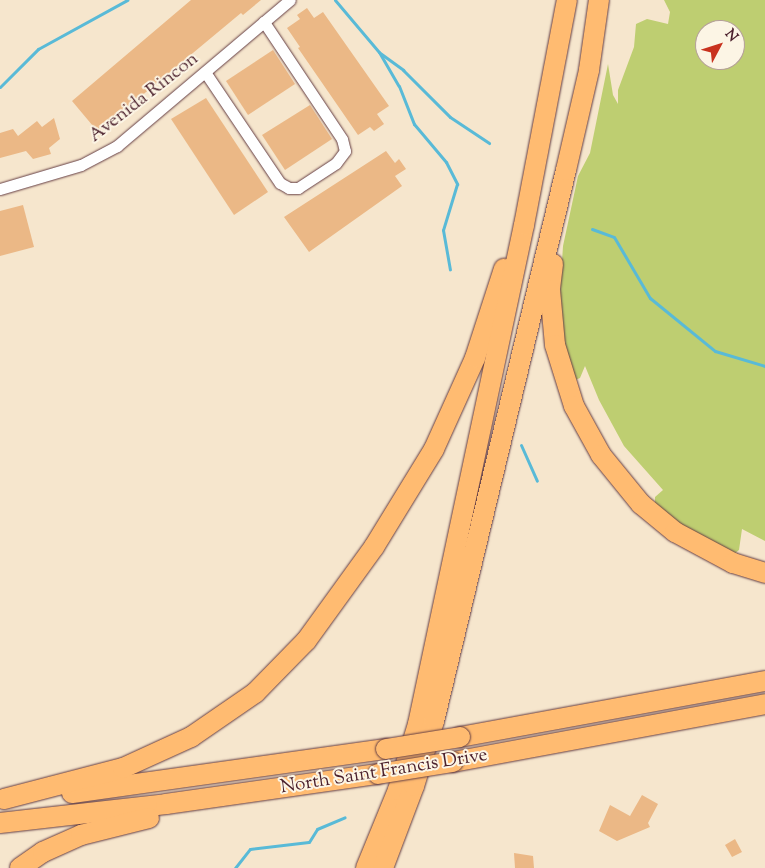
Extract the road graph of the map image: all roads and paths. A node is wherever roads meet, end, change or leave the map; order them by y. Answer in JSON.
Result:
{"nodes":[{"id":1,"x":290,"y":0,"type":"edge"},
{"id":2,"x":567,"y":0,"type":"edge"},
{"id":3,"x":599,"y":0,"type":"edge"},
{"id":4,"x":264,"y":22,"type":"junction"},
{"id":5,"x":205,"y":72,"type":"junction"},
{"id":6,"x":566,"y":170,"type":"junction"},
{"id":7,"x":530,"y":186,"type":"junction"},
{"id":8,"x":0,"y":189,"type":"edge"},
{"id":9,"x":765,"y":573,"type":"edge"},
{"id":10,"x":765,"y":682,"type":"edge"},
{"id":11,"x":765,"y":704,"type":"edge"},
{"id":12,"x":246,"y":793,"type":"junction"},
{"id":13,"x":2,"y":800,"type":"edge"},
{"id":14,"x":0,"y":823,"type":"edge"},
{"id":15,"x":20,"y":868,"type":"edge"},
{"id":16,"x":366,"y":868,"type":"edge"},
{"id":17,"x":382,"y":868,"type":"edge"}],
"edges":[{"from":1,"to":4,"type":"street","name":"Avenida Rincon"},
{"from":2,"to":7,"type":"highway"},
{"from":3,"to":6,"type":"highway"},
{"from":4,"to":5,"type":"street","name":"Avenida Rincon"},
{"from":4,"to":5,"type":"street"},
{"from":5,"to":8,"type":"street","name":"Avenida Rincon"},
{"from":6,"to":9,"type":"highway"},
{"from":6,"to":17,"type":"highway"},
{"from":7,"to":13,"type":"highway"},
{"from":7,"to":16,"type":"highway"},
{"from":10,"to":13,"type":"highway","name":"North Saint Francis Drive","bridge":true},
{"from":11,"to":12,"type":"highway","name":"North Saint Francis Drive","bridge":true},
{"from":12,"to":14,"type":"highway","name":"North Saint Francis Drive"},
{"from":12,"to":15,"type":"highway"}]}
